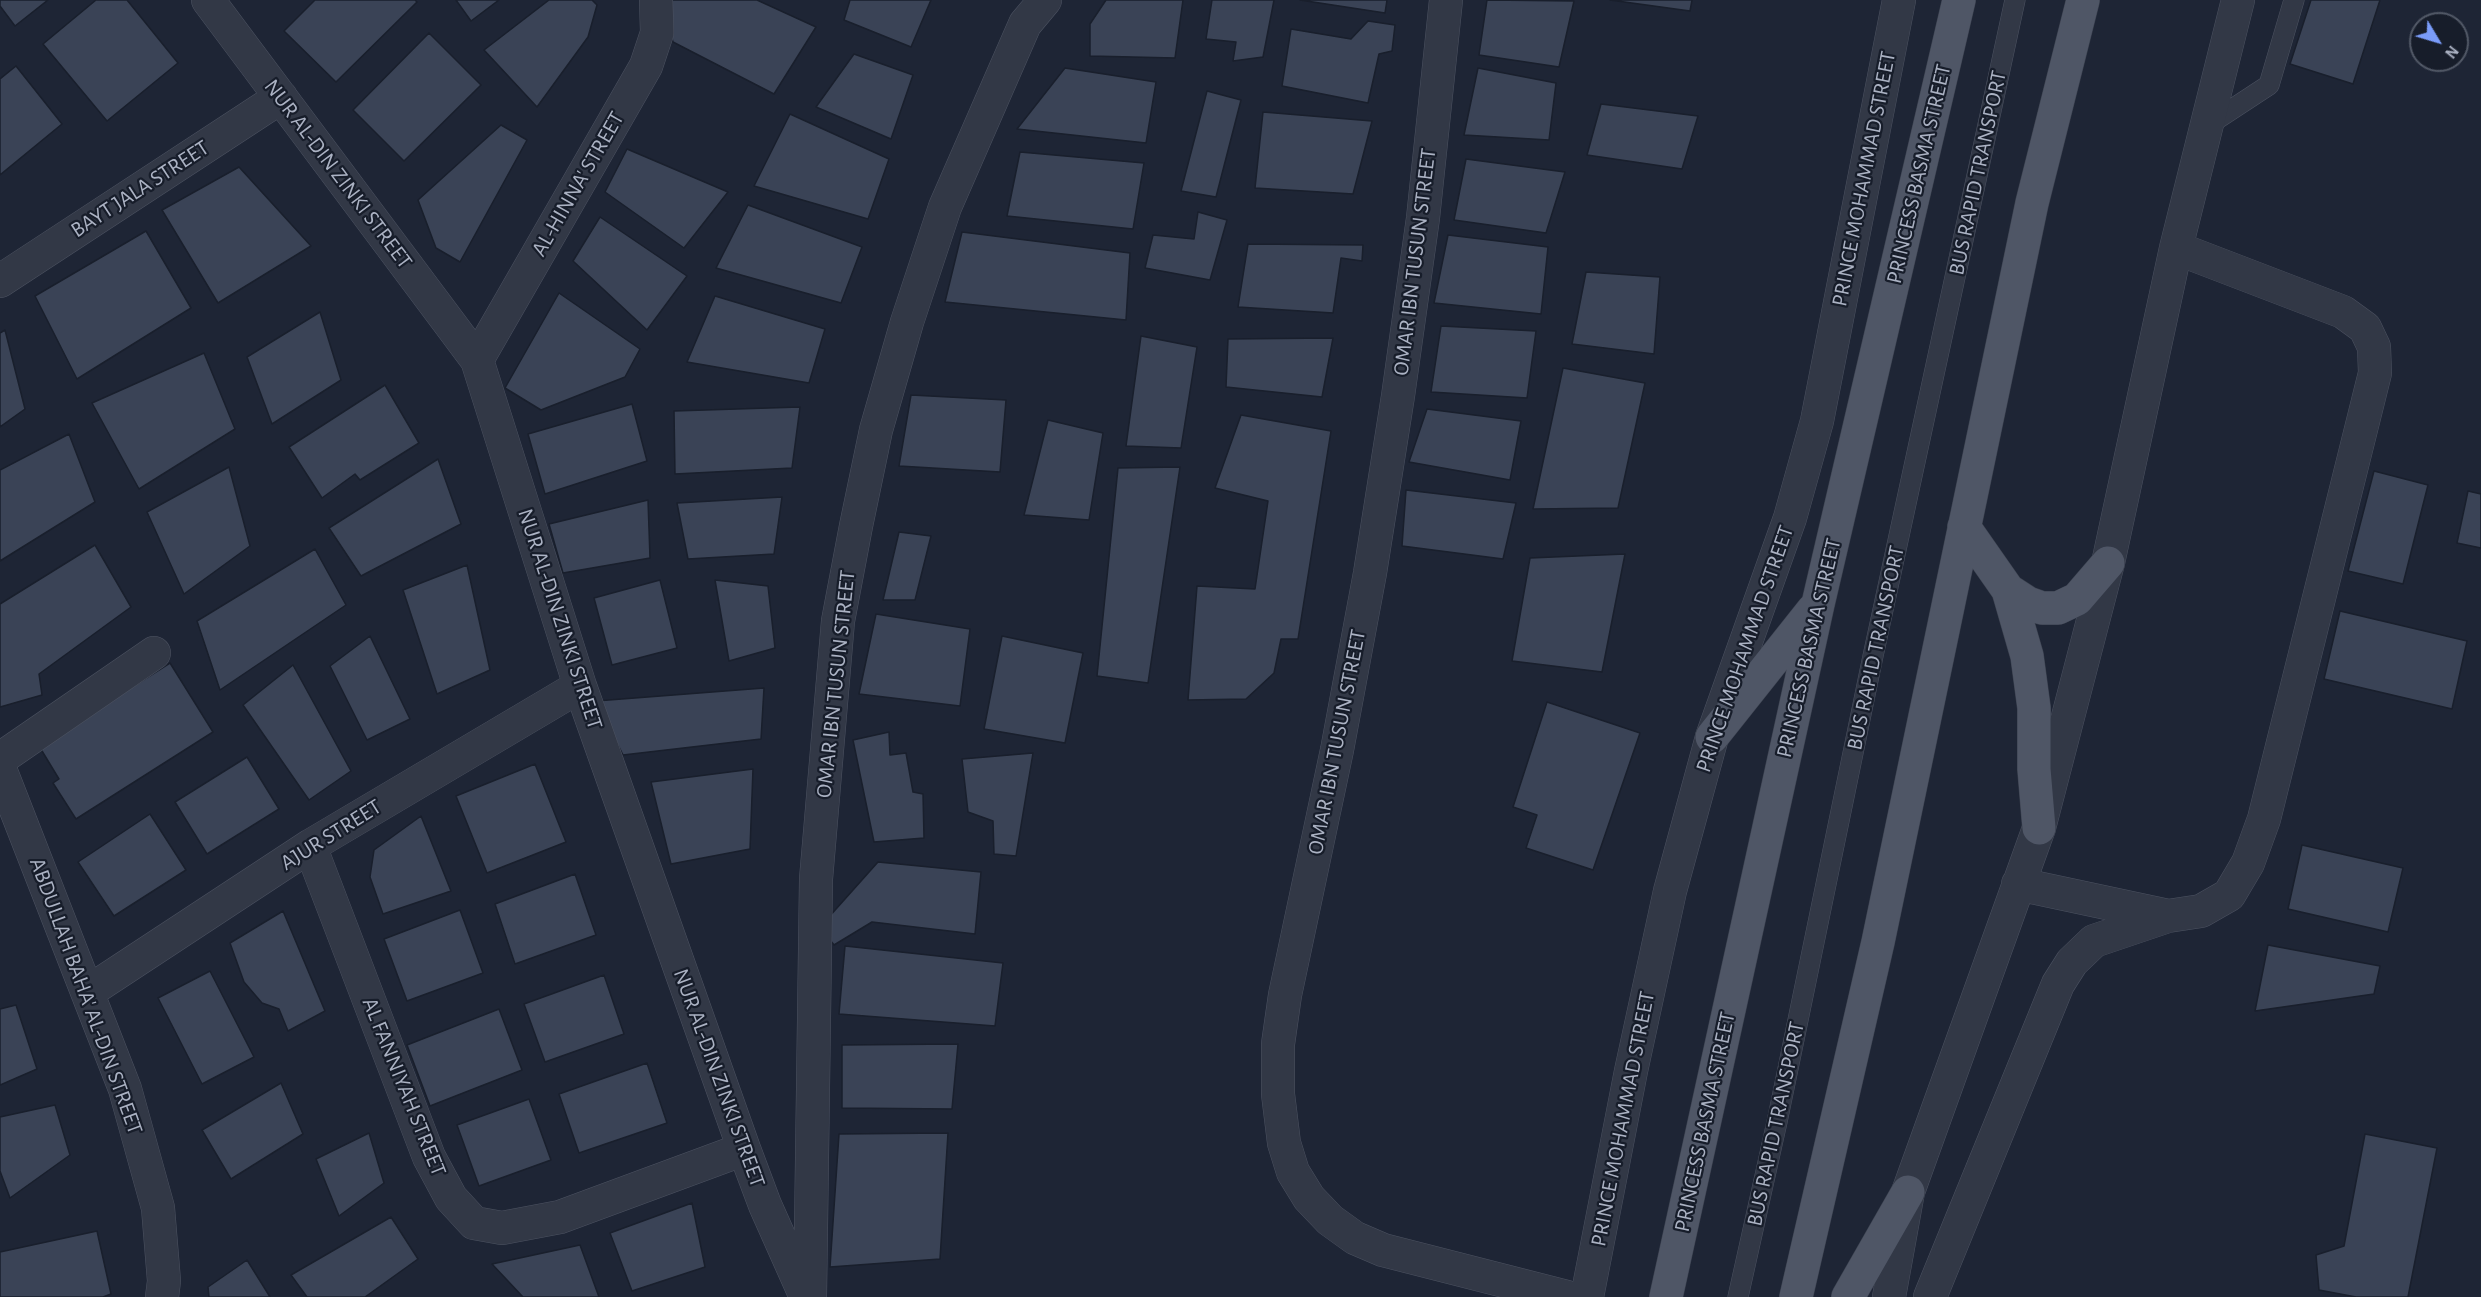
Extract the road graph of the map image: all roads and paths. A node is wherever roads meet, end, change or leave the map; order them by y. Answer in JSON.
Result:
{"nodes":[{"id":1,"x":208,"y":0,"type":"edge"},
{"id":2,"x":656,"y":0,"type":"edge"},
{"id":3,"x":1446,"y":0,"type":"edge"},
{"id":4,"x":1899,"y":0,"type":"edge"},
{"id":5,"x":1959,"y":0,"type":"edge"},
{"id":6,"x":2015,"y":0,"type":"edge"},
{"id":7,"x":2083,"y":0,"type":"edge"},
{"id":8,"x":2238,"y":0,"type":"edge"},
{"id":9,"x":2295,"y":0,"type":"edge"},
{"id":10,"x":1031,"y":8,"type":"edge"},
{"id":11,"x":281,"y":97,"type":"junction"},
{"id":12,"x":2208,"y":125,"type":"junction"},
{"id":13,"x":2176,"y":248,"type":"junction"},
{"id":14,"x":0,"y":281,"type":"edge"},
{"id":15,"x":477,"y":360,"type":"junction"},
{"id":16,"x":1964,"y":526,"type":"junction"},
{"id":17,"x":2108,"y":563,"type":"junction"},
{"id":18,"x":2008,"y":590,"type":"junction"},
{"id":19,"x":1818,"y":604,"type":"junction"},
{"id":20,"x":154,"y":653,"type":"dead end"},
{"id":21,"x":580,"y":686,"type":"junction"},
{"id":22,"x":1712,"y":737,"type":"junction"},
{"id":23,"x":0,"y":759,"type":"edge"},
{"id":24,"x":0,"y":769,"type":"edge"},
{"id":25,"x":2039,"y":828,"type":"junction"},
{"id":26,"x":309,"y":846,"type":"junction"},
{"id":27,"x":2018,"y":884,"type":"junction"},
{"id":28,"x":2168,"y":916,"type":"junction"},
{"id":29,"x":88,"y":992,"type":"junction"},
{"id":30,"x":744,"y":1149,"type":"junction"},
{"id":31,"x":1908,"y":1191,"type":"junction"},
{"id":32,"x":162,"y":1297,"type":"edge"},
{"id":33,"x":808,"y":1297,"type":"edge"},
{"id":34,"x":1567,"y":1297,"type":"edge"},
{"id":35,"x":1587,"y":1297,"type":"edge"},
{"id":36,"x":1666,"y":1297,"type":"edge"},
{"id":37,"x":1738,"y":1297,"type":"edge"},
{"id":38,"x":1796,"y":1297,"type":"edge"},
{"id":39,"x":1848,"y":1297,"type":"edge"},
{"id":40,"x":1889,"y":1297,"type":"edge"},
{"id":41,"x":1930,"y":1297,"type":"edge"}],
"edges":[{"from":1,"to":11,"type":"street","name":"NUR AL-DIN ZINKI STREET"},
{"from":2,"to":15,"type":"street","name":"AL-HINNA' STREET"},
{"from":3,"to":34,"type":"street","name":"OMAR IBN TUSUN STREET"},
{"from":4,"to":22,"type":"street","name":"PRINCE MOHAMMAD STREET"},
{"from":5,"to":19,"type":"main road","name":"PRINCESS BASMA STREET"},
{"from":6,"to":37,"type":"lane","name":"BUS RAPID TRANSPORT"},
{"from":7,"to":16,"type":"main road"},
{"from":8,"to":12,"type":"street"},
{"from":9,"to":12,"type":"lane"},
{"from":10,"to":33,"type":"street","name":"OMAR IBN TUSUN STREET"},
{"from":11,"to":14,"type":"street","name":"BAYT JALA STREET"},
{"from":11,"to":15,"type":"street","name":"NUR AL-DIN ZINKI STREET"},
{"from":12,"to":13,"type":"street"},
{"from":13,"to":17,"type":"street"},
{"from":13,"to":28,"type":"street"},
{"from":15,"to":21,"type":"street","name":"NUR AL-DIN ZINKI STREET"},
{"from":16,"to":18,"type":"main road"},
{"from":16,"to":38,"type":"main road"},
{"from":17,"to":18,"type":"main road"},
{"from":17,"to":25,"type":"street"},
{"from":18,"to":25,"type":"main road"},
{"from":19,"to":22,"type":"main road"},
{"from":19,"to":36,"type":"main road","name":"PRINCESS BASMA STREET"},
{"from":20,"to":23,"type":"street"},
{"from":21,"to":26,"type":"street","name":"AJUR STREET"},
{"from":21,"to":30,"type":"street","name":"NUR AL-DIN ZINKI STREET"},
{"from":22,"to":35,"type":"street","name":"PRINCE MOHAMMAD STREET"},
{"from":24,"to":29,"type":"street","name":"ABDULLAH BAHA' AL-DIN STREET"},
{"from":25,"to":27,"type":"street"},
{"from":26,"to":29,"type":"street","name":"AJUR STREET"},
{"from":26,"to":30,"type":"street","name":"AL FANNIYAH STREET"},
{"from":27,"to":28,"type":"street"},
{"from":27,"to":31,"type":"street"},
{"from":28,"to":41,"type":"street"},
{"from":29,"to":32,"type":"street","name":"ABDULLAH BAHA' AL-DIN STREET"},
{"from":30,"to":33,"type":"street","name":"NUR AL-DIN ZINKI STREET"},
{"from":31,"to":39,"type":"main road"},
{"from":31,"to":40,"type":"street"}]}
